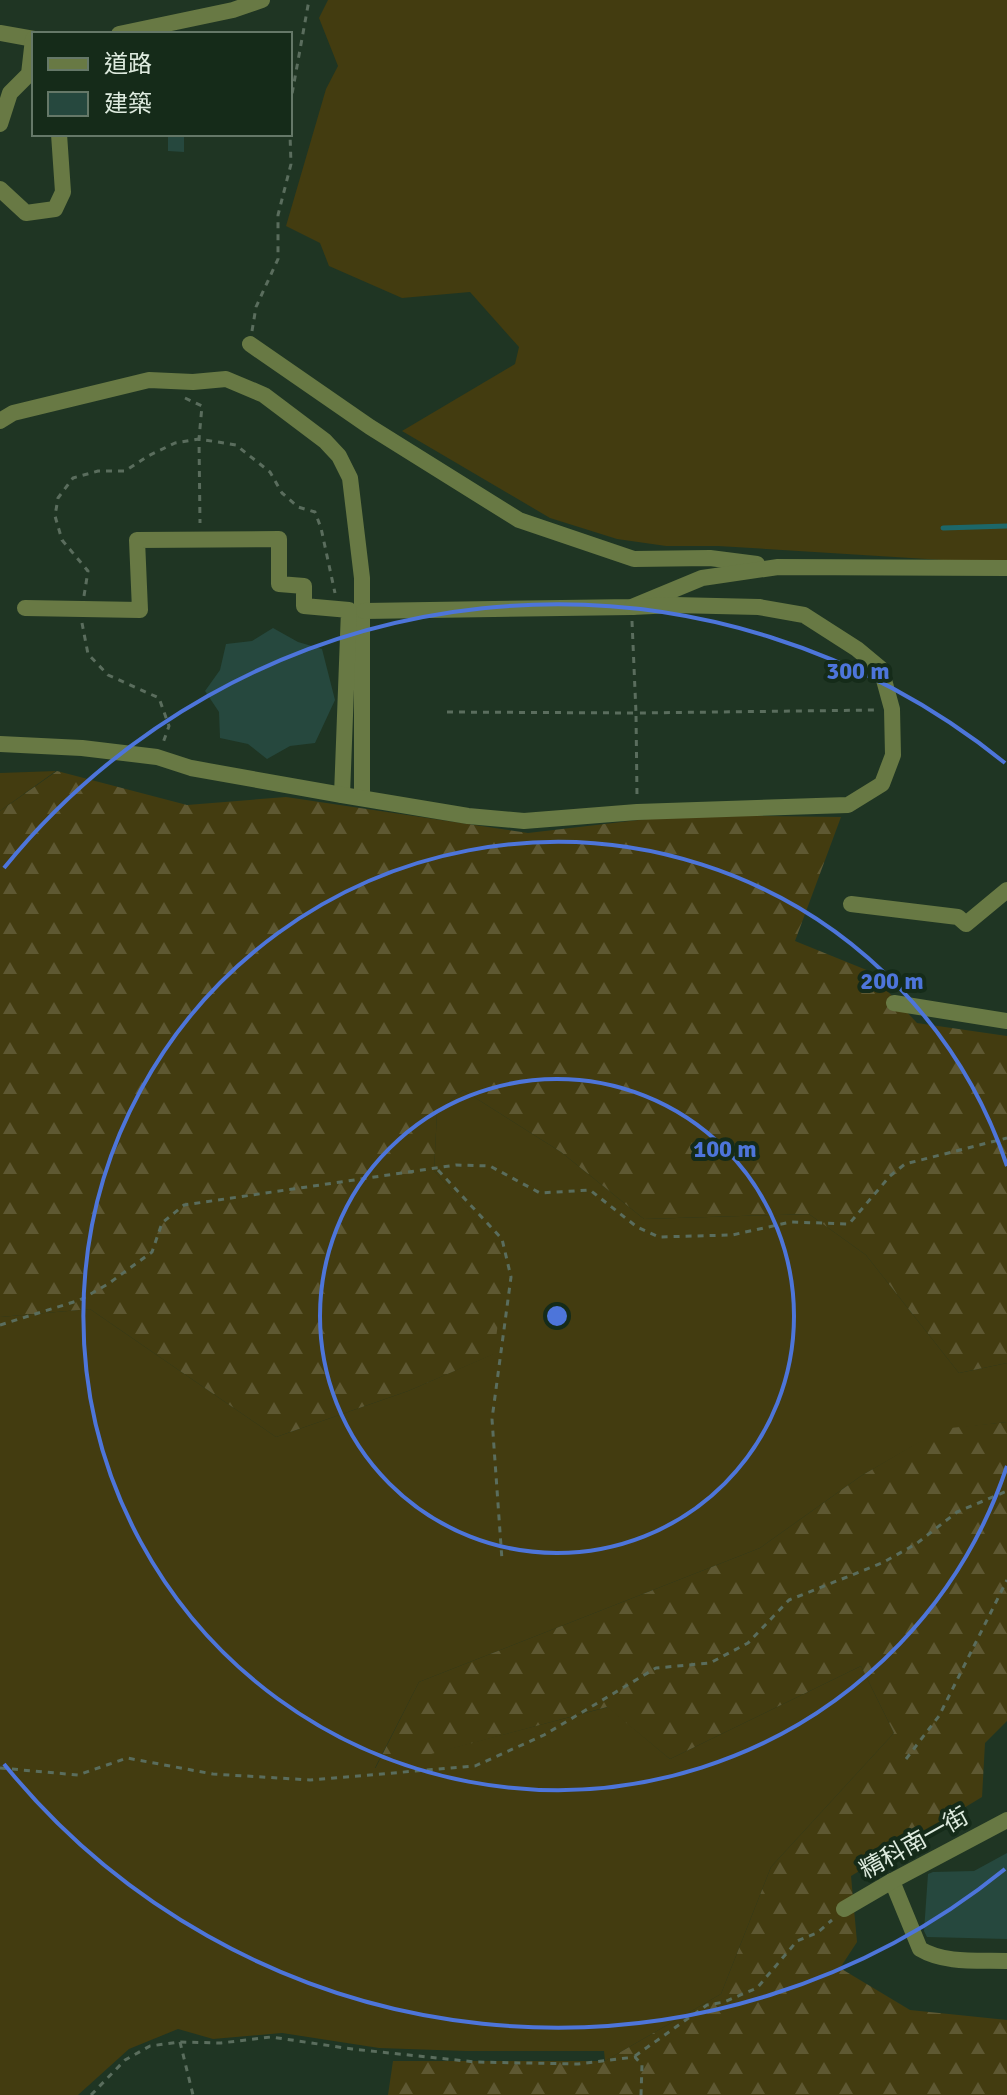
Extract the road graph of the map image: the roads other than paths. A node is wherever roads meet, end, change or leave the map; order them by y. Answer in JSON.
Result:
{"nodes":[{"id":1,"x":262,"y":0,"type":"edge"},
{"id":2,"x":128,"y":32,"type":"edge"},
{"id":3,"x":0,"y":33,"type":"edge"},
{"id":4,"x":32,"y":39,"type":"edge"},
{"id":5,"x":32,"y":76,"type":"edge"},
{"id":6,"x":0,"y":124,"type":"edge"},
{"id":7,"x":59,"y":136,"type":"edge"},
{"id":8,"x":0,"y":189,"type":"edge"},
{"id":9,"x":250,"y":344,"type":"road end"},
{"id":10,"x":0,"y":421,"type":"edge"},
{"id":11,"x":778,"y":567,"type":"junction"},
{"id":12,"x":1007,"y":568,"type":"edge"},
{"id":13,"x":632,"y":607,"type":"junction"},
{"id":14,"x":25,"y":608,"type":"dead end"},
{"id":15,"x":364,"y":611,"type":"junction"},
{"id":16,"x":0,"y":744,"type":"edge"},
{"id":17,"x":342,"y":795,"type":"junction"},
{"id":18,"x":362,"y":798,"type":"junction"},
{"id":19,"x":1007,"y":890,"type":"edge"},
{"id":20,"x":851,"y":904,"type":"dead end"},
{"id":21,"x":894,"y":1003,"type":"dead end"},
{"id":22,"x":1007,"y":1021,"type":"edge"},
{"id":23,"x":1007,"y":1820,"type":"edge"},
{"id":24,"x":892,"y":1881,"type":"junction"},
{"id":25,"x":844,"y":1909,"type":"road end"},
{"id":26,"x":1007,"y":1961,"type":"edge"}],
"edges":[{"from":1,"to":2,"type":"street"},
{"from":3,"to":4,"type":"street"},
{"from":5,"to":6,"type":"street"},
{"from":7,"to":8,"type":"street"},
{"from":9,"to":11,"type":"street"},
{"from":10,"to":15,"type":"street"},
{"from":11,"to":12,"type":"street"},
{"from":11,"to":13,"type":"street"},
{"from":13,"to":15,"type":"street"},
{"from":13,"to":18,"type":"street"},
{"from":14,"to":17,"type":"street"},
{"from":15,"to":18,"type":"street"},
{"from":16,"to":17,"type":"street"},
{"from":17,"to":18,"type":"street"},
{"from":19,"to":20,"type":"street"},
{"from":21,"to":22,"type":"street"},
{"from":23,"to":24,"type":"street","name":"精科南一街"},
{"from":24,"to":25,"type":"street","name":"精科南一街"},
{"from":24,"to":26,"type":"street"}]}
